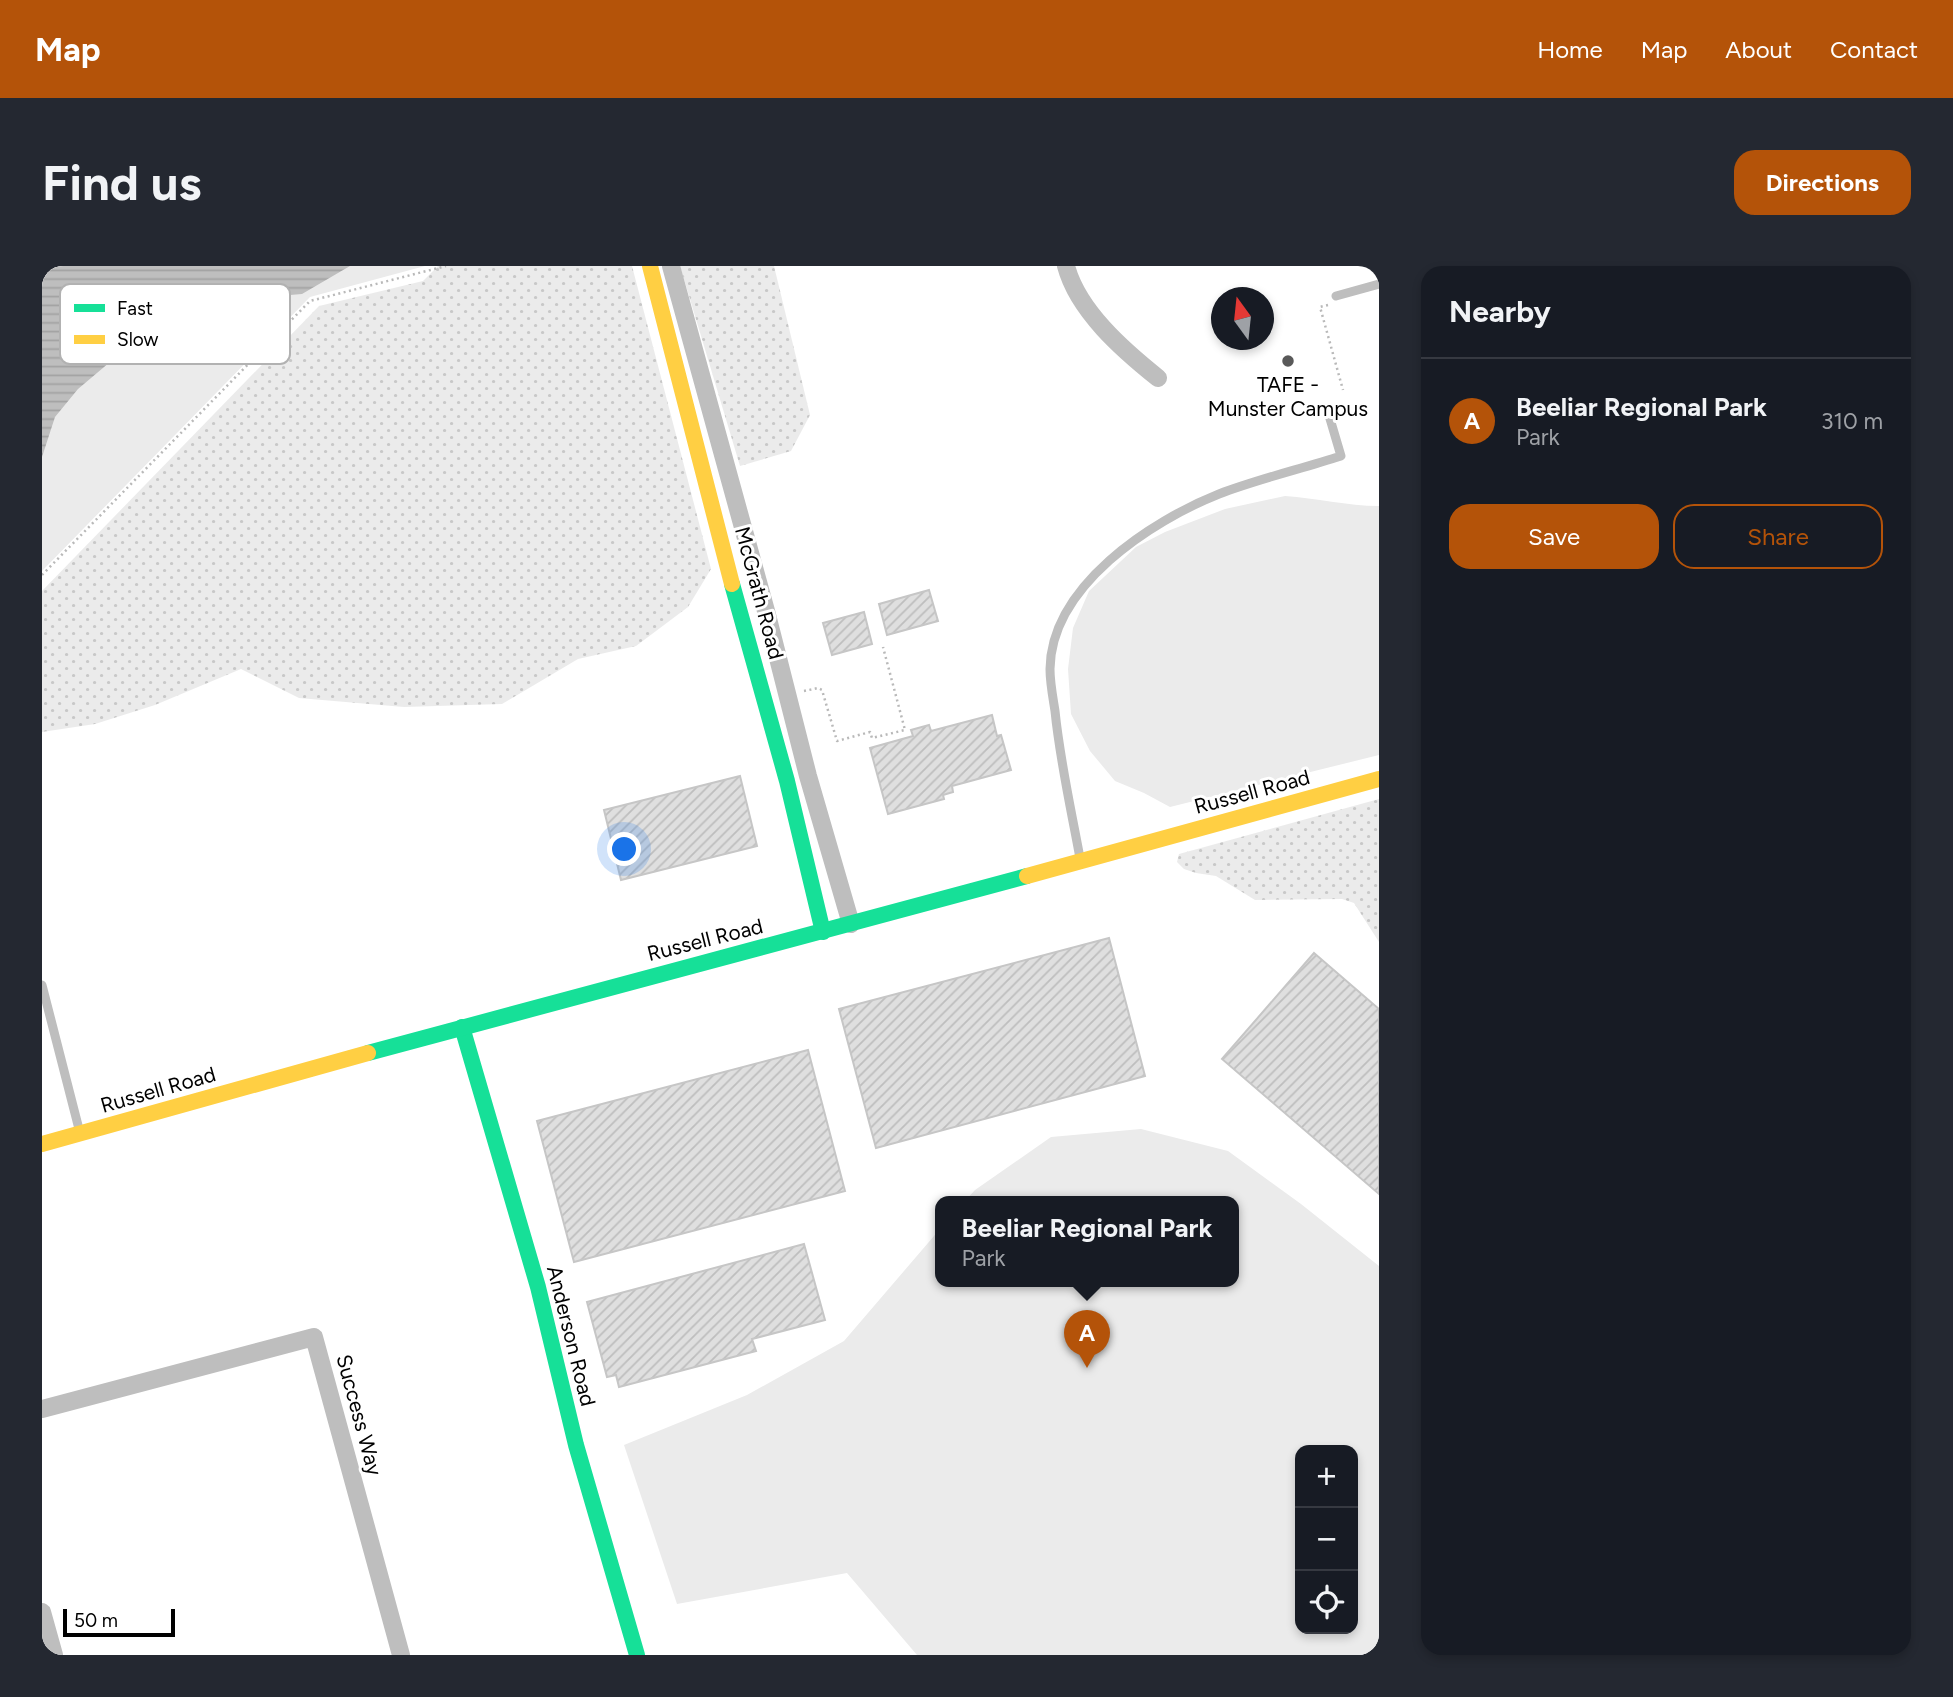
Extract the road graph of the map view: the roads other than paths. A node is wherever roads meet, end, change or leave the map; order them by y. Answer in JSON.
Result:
{"nodes":[{"id":1,"x":650,"y":266,"type":"edge"},
{"id":2,"x":671,"y":266,"type":"edge"},
{"id":3,"x":1066,"y":266,"type":"edge"},
{"id":4,"x":1379,"y":284,"type":"edge"},
{"id":5,"x":1334,"y":300,"type":"road end"},
{"id":6,"x":1158,"y":378,"type":"dead end"},
{"id":7,"x":1328,"y":412,"type":"dead end"},
{"id":8,"x":1379,"y":779,"type":"edge"},
{"id":9,"x":1080,"y":860,"type":"junction"},
{"id":10,"x":851,"y":924,"type":"junction"},
{"id":11,"x":823,"y":932,"type":"junction"},
{"id":12,"x":42,"y":985,"type":"edge"},
{"id":13,"x":462,"y":1027,"type":"junction"},
{"id":14,"x":80,"y":1133,"type":"junction"},
{"id":15,"x":42,"y":1144,"type":"edge"},
{"id":16,"x":42,"y":1409,"type":"edge"},
{"id":17,"x":42,"y":1612,"type":"edge"},
{"id":18,"x":54,"y":1655,"type":"edge"},
{"id":19,"x":401,"y":1655,"type":"edge"},
{"id":20,"x":637,"y":1655,"type":"edge"}],
"edges":[{"from":1,"to":11,"type":"main road","name":"McGrath Road"},
{"from":2,"to":10,"type":"street","name":"McGrath Road"},
{"from":3,"to":6,"type":"street"},
{"from":4,"to":5,"type":"lane"},
{"from":7,"to":9,"type":"lane"},
{"from":8,"to":9,"type":"main road","name":"Russell Road"},
{"from":9,"to":10,"type":"main road","name":"Russell Road"},
{"from":10,"to":11,"type":"main road","name":"Russell Road"},
{"from":11,"to":13,"type":"main road","name":"Russell Road"},
{"from":12,"to":14,"type":"lane"},
{"from":13,"to":14,"type":"main road","name":"Russell Road"},
{"from":13,"to":20,"type":"main road","name":"Anderson Road"},
{"from":14,"to":15,"type":"main road","name":"Russell Road"},
{"from":16,"to":19,"type":"street","name":"Success Way"},
{"from":17,"to":18,"type":"street"}]}
